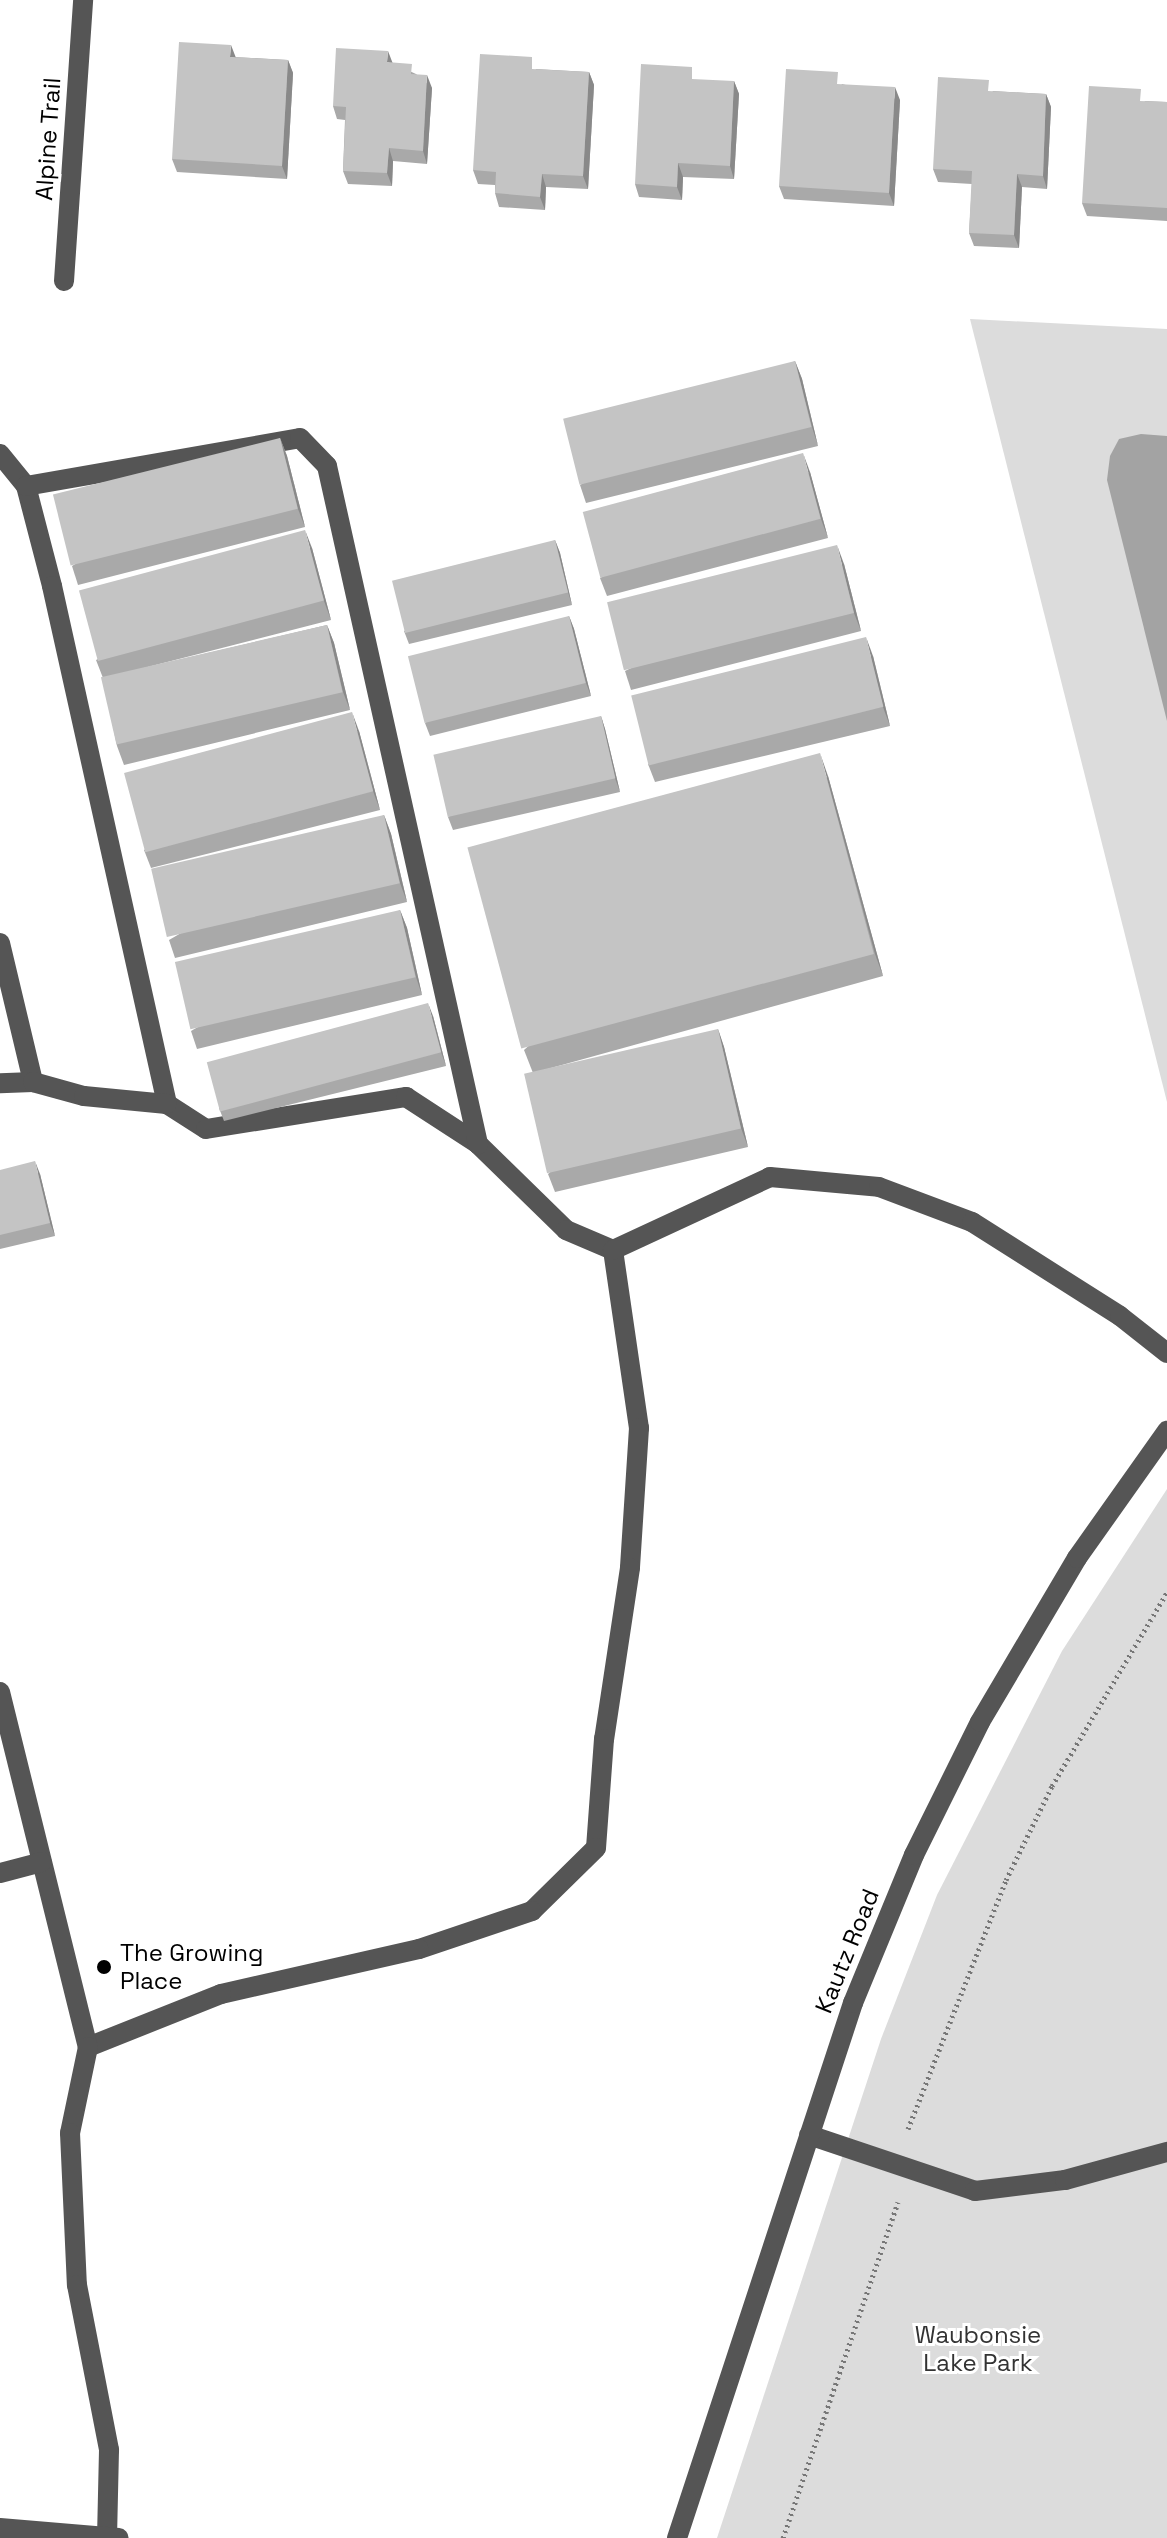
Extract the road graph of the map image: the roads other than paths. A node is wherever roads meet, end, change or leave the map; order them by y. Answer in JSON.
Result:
{"nodes":[{"id":1,"x":83,"y":0,"type":"edge"},
{"id":2,"x":64,"y":281,"type":"dead end"},
{"id":3,"x":0,"y":454,"type":"edge"},
{"id":4,"x":26,"y":486,"type":"junction"},
{"id":5,"x":0,"y":943,"type":"edge"},
{"id":6,"x":33,"y":1082,"type":"junction"},
{"id":7,"x":0,"y":1083,"type":"edge"},
{"id":8,"x":167,"y":1104,"type":"junction"},
{"id":9,"x":478,"y":1144,"type":"junction"},
{"id":10,"x":613,"y":1250,"type":"junction"},
{"id":11,"x":1167,"y":1353,"type":"edge"},
{"id":12,"x":1167,"y":1431,"type":"edge"},
{"id":13,"x":0,"y":1692,"type":"edge"},
{"id":14,"x":3,"y":1718,"type":"edge"},
{"id":15,"x":42,"y":1862,"type":"junction"},
{"id":16,"x":0,"y":1873,"type":"edge"},
{"id":17,"x":88,"y":2047,"type":"junction"},
{"id":18,"x":809,"y":2135,"type":"junction"},
{"id":19,"x":1167,"y":2152,"type":"edge"},
{"id":20,"x":0,"y":2528,"type":"edge"},
{"id":21,"x":107,"y":2537,"type":"edge"},
{"id":22,"x":119,"y":2538,"type":"edge"},
{"id":23,"x":677,"y":2538,"type":"edge"}],
"edges":[{"from":1,"to":2,"type":"street","name":"Alpine Trail"},
{"from":3,"to":4,"type":"street"},
{"from":4,"to":8,"type":"street"},
{"from":4,"to":9,"type":"street"},
{"from":5,"to":6,"type":"street"},
{"from":6,"to":7,"type":"street"},
{"from":6,"to":8,"type":"street"},
{"from":8,"to":9,"type":"street"},
{"from":9,"to":10,"type":"street"},
{"from":10,"to":11,"type":"street"},
{"from":10,"to":17,"type":"street"},
{"from":12,"to":18,"type":"street","name":"Kautz Road"},
{"from":13,"to":14,"type":"street"},
{"from":14,"to":15,"type":"street"},
{"from":15,"to":16,"type":"street"},
{"from":15,"to":17,"type":"street"},
{"from":17,"to":21,"type":"street"},
{"from":18,"to":19,"type":"street"},
{"from":18,"to":23,"type":"street","name":"Kautz Road"},
{"from":20,"to":21,"type":"street"},
{"from":21,"to":22,"type":"street"}]}
